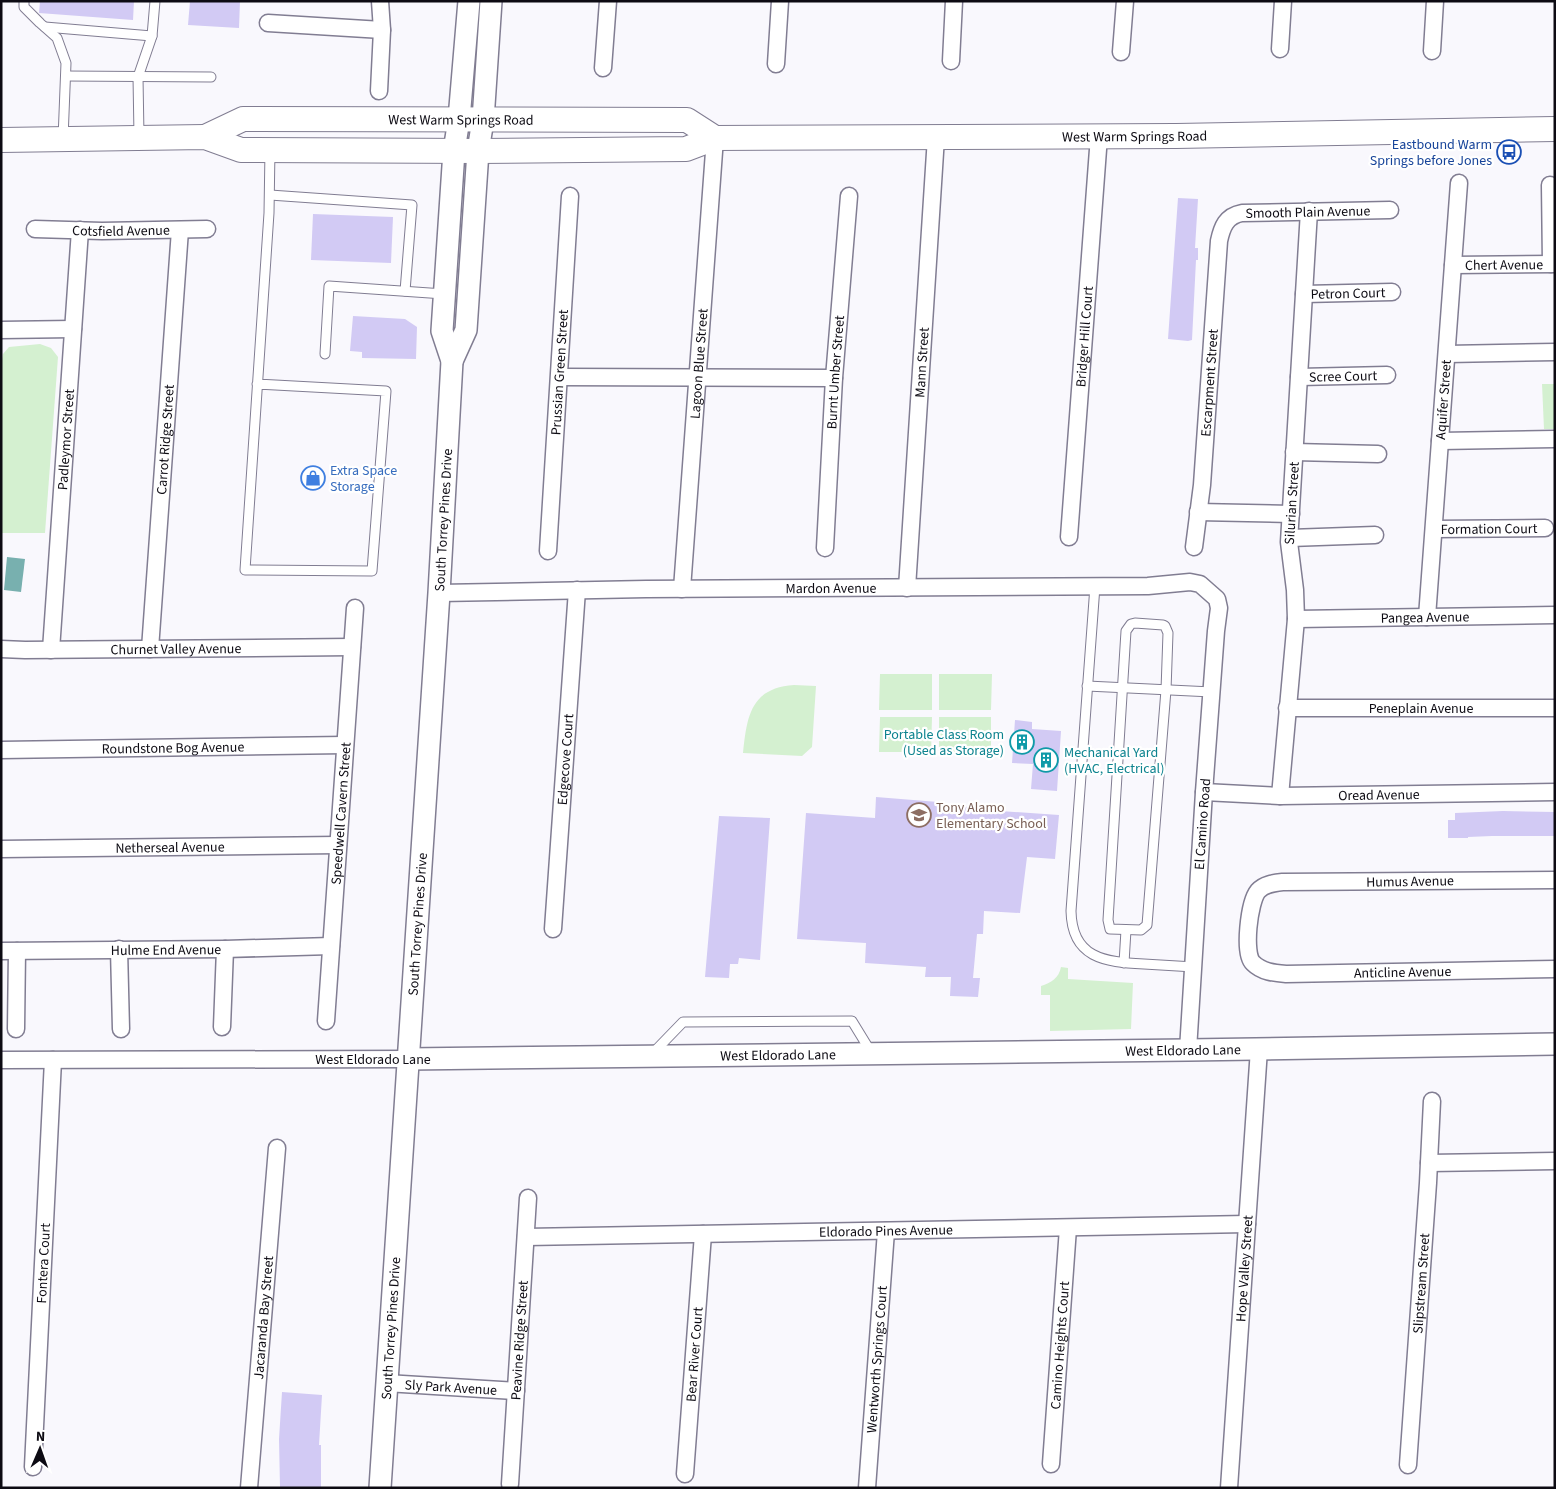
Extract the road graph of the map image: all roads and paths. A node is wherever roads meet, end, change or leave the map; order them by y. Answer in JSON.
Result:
{"nodes":[{"id":1,"x":24,"y":1,"type":"edge"},
{"id":2,"x":155,"y":1,"type":"edge"},
{"id":3,"x":380,"y":1,"type":"edge"},
{"id":4,"x":469,"y":1,"type":"edge"},
{"id":5,"x":491,"y":1,"type":"edge"},
{"id":6,"x":608,"y":1,"type":"edge"},
{"id":7,"x":780,"y":1,"type":"edge"},
{"id":8,"x":954,"y":1,"type":"edge"},
{"id":9,"x":1125,"y":1,"type":"edge"},
{"id":10,"x":1283,"y":1,"type":"edge"},
{"id":11,"x":1435,"y":1,"type":"edge"},
{"id":12,"x":268,"y":23,"type":"dead end"},
{"id":13,"x":44,"y":27,"type":"junction"},
{"id":14,"x":382,"y":30,"type":"junction"},
{"id":15,"x":152,"y":36,"type":"junction"},
{"id":16,"x":1280,"y":49,"type":"dead end"},
{"id":17,"x":1432,"y":51,"type":"dead end"},
{"id":18,"x":1121,"y":52,"type":"dead end"},
{"id":19,"x":951,"y":61,"type":"dead end"},
{"id":20,"x":776,"y":64,"type":"dead end"},
{"id":21,"x":603,"y":68,"type":"dead end"},
{"id":22,"x":66,"y":76,"type":"junction"},
{"id":23,"x":211,"y":77,"type":"dead end"},
{"id":24,"x":138,"y":78,"type":"junction"},
{"id":25,"x":379,"y":91,"type":"dead end"},
{"id":26,"x":460,"y":119,"type":"junction"},
{"id":27,"x":483,"y":120,"type":"junction"},
{"id":28,"x":1555,"y":130,"type":"edge"},
{"id":29,"x":1099,"y":136,"type":"junction"},
{"id":30,"x":205,"y":137,"type":"junction"},
{"id":31,"x":936,"y":137,"type":"junction"},
{"id":32,"x":139,"y":138,"type":"junction"},
{"id":33,"x":715,"y":138,"type":"junction"},
{"id":34,"x":63,"y":139,"type":"junction"},
{"id":35,"x":1,"y":140,"type":"edge"},
{"id":36,"x":270,"y":150,"type":"junction"},
{"id":37,"x":454,"y":151,"type":"junction"},
{"id":38,"x":478,"y":151,"type":"junction"},
{"id":39,"x":1459,"y":183,"type":"dead end"},
{"id":40,"x":1550,"y":185,"type":"dead end"},
{"id":41,"x":270,"y":195,"type":"junction"},
{"id":42,"x":570,"y":196,"type":"dead end"},
{"id":43,"x":849,"y":196,"type":"dead end"},
{"id":44,"x":1390,"y":210,"type":"dead end"},
{"id":45,"x":1308,"y":211,"type":"junction"},
{"id":46,"x":1227,"y":218,"type":"joint"},
{"id":47,"x":35,"y":228,"type":"dead end"},
{"id":48,"x":207,"y":229,"type":"dead end"},
{"id":49,"x":80,"y":230,"type":"junction"},
{"id":50,"x":180,"y":230,"type":"junction"},
{"id":51,"x":1553,"y":264,"type":"edge"},
{"id":52,"x":1453,"y":265,"type":"junction"},
{"id":53,"x":405,"y":291,"type":"junction"},
{"id":54,"x":1392,"y":292,"type":"dead end"},
{"id":55,"x":444,"y":294,"type":"junction"},
{"id":56,"x":1304,"y":294,"type":"junction"},
{"id":57,"x":73,"y":328,"type":"junction"},
{"id":58,"x":1,"y":330,"type":"edge"},
{"id":59,"x":1555,"y":352,"type":"edge"},
{"id":60,"x":325,"y":354,"type":"dead end"},
{"id":61,"x":1447,"y":354,"type":"junction"},
{"id":62,"x":452,"y":361,"type":"junction"},
{"id":63,"x":1387,"y":375,"type":"dead end"},
{"id":64,"x":698,"y":376,"type":"junction"},
{"id":65,"x":560,"y":377,"type":"junction"},
{"id":66,"x":1299,"y":377,"type":"junction"},
{"id":67,"x":834,"y":378,"type":"junction"},
{"id":68,"x":257,"y":384,"type":"junction"},
{"id":69,"x":1554,"y":439,"type":"edge"},
{"id":70,"x":1440,"y":441,"type":"junction"},
{"id":71,"x":1294,"y":452,"type":"junction"},
{"id":72,"x":1378,"y":454,"type":"dead end"},
{"id":73,"x":1198,"y":512,"type":"junction"},
{"id":74,"x":1291,"y":514,"type":"junction"},
{"id":75,"x":1546,"y":528,"type":"dead end"},
{"id":76,"x":1434,"y":529,"type":"junction"},
{"id":77,"x":1375,"y":535,"type":"dead end"},
{"id":78,"x":1069,"y":537,"type":"dead end"},
{"id":79,"x":1290,"y":538,"type":"junction"},
{"id":80,"x":825,"y":548,"type":"dead end"},
{"id":81,"x":1194,"y":548,"type":"dead end"},
{"id":82,"x":548,"y":551,"type":"dead end"},
{"id":83,"x":1095,"y":586,"type":"junction"},
{"id":84,"x":907,"y":588,"type":"junction"},
{"id":85,"x":682,"y":589,"type":"junction"},
{"id":86,"x":577,"y":590,"type":"junction"},
{"id":87,"x":439,"y":593,"type":"junction"},
{"id":88,"x":1217,"y":599,"type":"joint"},
{"id":89,"x":355,"y":608,"type":"dead end"},
{"id":90,"x":1555,"y":615,"type":"edge"},
{"id":91,"x":1427,"y":617,"type":"junction"},
{"id":92,"x":1296,"y":619,"type":"junction"},
{"id":93,"x":352,"y":647,"type":"junction"},
{"id":94,"x":1,"y":649,"type":"edge"},
{"id":95,"x":150,"y":649,"type":"junction"},
{"id":96,"x":51,"y":650,"type":"junction"},
{"id":97,"x":1087,"y":686,"type":"junction"},
{"id":98,"x":1122,"y":688,"type":"junction"},
{"id":99,"x":1166,"y":690,"type":"junction"},
{"id":100,"x":1212,"y":692,"type":"junction"},
{"id":101,"x":1287,"y":708,"type":"junction"},
{"id":102,"x":1555,"y":708,"type":"edge"},
{"id":103,"x":344,"y":745,"type":"junction"},
{"id":104,"x":1,"y":750,"type":"edge"},
{"id":105,"x":1204,"y":792,"type":"junction"},
{"id":106,"x":1555,"y":792,"type":"edge"},
{"id":107,"x":1280,"y":796,"type":"junction"},
{"id":108,"x":338,"y":845,"type":"junction"},
{"id":109,"x":1,"y":849,"type":"edge"},
{"id":110,"x":1555,"y":880,"type":"edge"},
{"id":111,"x":553,"y":929,"type":"dead end"},
{"id":112,"x":1126,"y":930,"type":"junction"},
{"id":113,"x":331,"y":946,"type":"junction"},
{"id":114,"x":119,"y":949,"type":"junction"},
{"id":115,"x":224,"y":949,"type":"junction"},
{"id":116,"x":9,"y":951,"type":"edge"},
{"id":117,"x":1124,"y":963,"type":"junction"},
{"id":118,"x":1252,"y":963,"type":"joint"},
{"id":119,"x":1194,"y":968,"type":"junction"},
{"id":120,"x":1555,"y":969,"type":"edge"},
{"id":121,"x":326,"y":1021,"type":"dead end"},
{"id":122,"x":222,"y":1026,"type":"dead end"},
{"id":123,"x":16,"y":1029,"type":"dead end"},
{"id":124,"x":121,"y":1029,"type":"dead end"},
{"id":125,"x":1555,"y":1044,"type":"edge"},
{"id":126,"x":1259,"y":1049,"type":"junction"},
{"id":127,"x":1188,"y":1050,"type":"junction"},
{"id":128,"x":873,"y":1054,"type":"junction"},
{"id":129,"x":650,"y":1056,"type":"junction"},
{"id":130,"x":408,"y":1059,"type":"junction"},
{"id":131,"x":1,"y":1060,"type":"edge"},
{"id":132,"x":53,"y":1060,"type":"junction"},
{"id":133,"x":1432,"y":1101,"type":"dead end"},
{"id":134,"x":277,"y":1148,"type":"dead end"},
{"id":135,"x":1555,"y":1161,"type":"edge"},
{"id":136,"x":1429,"y":1163,"type":"junction"},
{"id":137,"x":528,"y":1198,"type":"dead end"},
{"id":138,"x":1247,"y":1224,"type":"junction"},
{"id":139,"x":1068,"y":1228,"type":"junction"},
{"id":140,"x":886,"y":1231,"type":"junction"},
{"id":141,"x":703,"y":1234,"type":"junction"},
{"id":142,"x":526,"y":1237,"type":"junction"},
{"id":143,"x":386,"y":1383,"type":"junction"},
{"id":144,"x":516,"y":1390,"type":"junction"},
{"id":145,"x":1050,"y":1464,"type":"dead end"},
{"id":146,"x":1408,"y":1465,"type":"dead end"},
{"id":147,"x":33,"y":1467,"type":"dead end"},
{"id":148,"x":685,"y":1474,"type":"dead end"},
{"id":149,"x":510,"y":1484,"type":"dead end"},
{"id":150,"x":249,"y":1488,"type":"edge"},
{"id":151,"x":380,"y":1488,"type":"edge"},
{"id":152,"x":867,"y":1488,"type":"edge"},
{"id":153,"x":1229,"y":1488,"type":"edge"}],
"edges":[{"from":1,"to":13,"type":"lane"},
{"from":2,"to":15,"type":"lane"},
{"from":3,"to":14,"type":"street"},
{"from":4,"to":26,"type":"street","name":"South Torrey Pines Drive"},
{"from":5,"to":27,"type":"street","name":"South Torrey Pines Drive"},
{"from":6,"to":21,"type":"street"},
{"from":7,"to":20,"type":"street"},
{"from":8,"to":19,"type":"street"},
{"from":9,"to":18,"type":"street"},
{"from":10,"to":16,"type":"street"},
{"from":11,"to":17,"type":"street"},
{"from":12,"to":14,"type":"street"},
{"from":13,"to":15,"type":"lane"},
{"from":13,"to":22,"type":"lane"},
{"from":14,"to":25,"type":"street"},
{"from":15,"to":24,"type":"lane"},
{"from":22,"to":24,"type":"lane"},
{"from":22,"to":34,"type":"lane"},
{"from":23,"to":24,"type":"lane"},
{"from":24,"to":32,"type":"lane"},
{"from":26,"to":27,"type":"main road","name":"West Warm Springs Road"},
{"from":26,"to":30,"type":"main road","name":"West Warm Springs Road"},
{"from":26,"to":37,"type":"street","name":"South Torrey Pines Drive"},
{"from":27,"to":33,"type":"main road","name":"West Warm Springs Road"},
{"from":27,"to":38,"type":"street","name":"South Torrey Pines Drive"},
{"from":28,"to":29,"type":"main road","name":"West Warm Springs Road"},
{"from":29,"to":31,"type":"main road","name":"West Warm Springs Road"},
{"from":29,"to":78,"type":"street","name":"Bridger Hill Court"},
{"from":30,"to":32,"type":"main road","name":"West Warm Springs Road"},
{"from":30,"to":36,"type":"main road","name":"West Warm Springs Road"},
{"from":31,"to":33,"type":"main road","name":"West Warm Springs Road"},
{"from":31,"to":84,"type":"street","name":"Mann Street"},
{"from":32,"to":34,"type":"main road","name":"West Warm Springs Road"},
{"from":33,"to":38,"type":"main road","name":"West Warm Springs Road"},
{"from":33,"to":64,"type":"street","name":"Lagoon Blue Street"},
{"from":34,"to":35,"type":"main road","name":"West Warm Springs Road"},
{"from":36,"to":37,"type":"main road","name":"West Warm Springs Road"},
{"from":36,"to":41,"type":"lane"},
{"from":37,"to":38,"type":"main road","name":"West Warm Springs Road"},
{"from":37,"to":55,"type":"street","name":"South Torrey Pines Drive"},
{"from":38,"to":62,"type":"street","name":"South Torrey Pines Drive"},
{"from":39,"to":52,"type":"street","name":"Aquifer Street"},
{"from":40,"to":51,"type":"street"},
{"from":41,"to":53,"type":"lane"},
{"from":41,"to":68,"type":"lane"},
{"from":42,"to":65,"type":"street","name":"Prussian Green Street"},
{"from":43,"to":67,"type":"street","name":"Burnt Umber Street"},
{"from":44,"to":45,"type":"street","name":"Smooth Plain Avenue"},
{"from":45,"to":46,"type":"street","name":"Smooth Plain Avenue"},
{"from":45,"to":56,"type":"street","name":"Silurian Street"},
{"from":46,"to":73,"type":"street","name":"Escarpment Street"},
{"from":47,"to":49,"type":"street","name":"Cotsfield Avenue"},
{"from":48,"to":50,"type":"street","name":"Cotsfield Avenue"},
{"from":49,"to":50,"type":"street","name":"Cotsfield Avenue"},
{"from":49,"to":57,"type":"street","name":"Padleymor Street"},
{"from":50,"to":95,"type":"street","name":"Carrot Ridge Street"},
{"from":51,"to":52,"type":"street","name":"Chert Avenue"},
{"from":52,"to":61,"type":"street","name":"Aquifer Street"},
{"from":53,"to":55,"type":"lane"},
{"from":53,"to":60,"type":"lane"},
{"from":54,"to":56,"type":"street","name":"Petron Court"},
{"from":55,"to":62,"type":"street","name":"South Torrey Pines Drive"},
{"from":56,"to":66,"type":"street","name":"Silurian Street"},
{"from":57,"to":58,"type":"street"},
{"from":57,"to":96,"type":"street","name":"Padleymor Street"},
{"from":59,"to":61,"type":"street"},
{"from":61,"to":70,"type":"street","name":"Aquifer Street"},
{"from":62,"to":87,"type":"street","name":"South Torrey Pines Drive"},
{"from":63,"to":66,"type":"street","name":"Scree Court"},
{"from":64,"to":65,"type":"street"},
{"from":64,"to":67,"type":"street"},
{"from":64,"to":85,"type":"street","name":"Lagoon Blue Street"},
{"from":65,"to":82,"type":"street","name":"Prussian Green Street"},
{"from":66,"to":71,"type":"street","name":"Silurian Street"},
{"from":67,"to":80,"type":"street","name":"Burnt Umber Street"},
{"from":68,"to":68,"type":"lane"},
{"from":69,"to":70,"type":"street"},
{"from":70,"to":76,"type":"street","name":"Aquifer Street"},
{"from":71,"to":72,"type":"street"},
{"from":71,"to":74,"type":"street","name":"Silurian Street"},
{"from":73,"to":74,"type":"street"},
{"from":73,"to":81,"type":"street","name":"Escarpment Street"},
{"from":74,"to":79,"type":"street","name":"Silurian Street"},
{"from":75,"to":76,"type":"street","name":"Formation Court"},
{"from":76,"to":91,"type":"street","name":"Aquifer Street"},
{"from":77,"to":79,"type":"street"},
{"from":79,"to":92,"type":"street","name":"Silurian Street"},
{"from":83,"to":84,"type":"street","name":"Mardon Avenue"},
{"from":83,"to":88,"type":"street","name":"Mardon Avenue"},
{"from":83,"to":97,"type":"lane"},
{"from":84,"to":85,"type":"street","name":"Mardon Avenue"},
{"from":85,"to":86,"type":"street","name":"Mardon Avenue"},
{"from":86,"to":87,"type":"street","name":"Mardon Avenue"},
{"from":86,"to":111,"type":"street","name":"Edgecove Court"},
{"from":87,"to":130,"type":"street","name":"South Torrey Pines Drive"},
{"from":88,"to":100,"type":"street","name":"El Camino Road"},
{"from":89,"to":93,"type":"street","name":"Speedwell Cavern Street"},
{"from":90,"to":91,"type":"street","name":"Pangea Avenue"},
{"from":91,"to":92,"type":"street","name":"Pangea Avenue"},
{"from":92,"to":101,"type":"street","name":"Silurian Street"},
{"from":93,"to":95,"type":"street","name":"Churnet Valley Avenue"},
{"from":93,"to":103,"type":"street","name":"Speedwell Cavern Street"},
{"from":94,"to":96,"type":"street","name":"Churnet Valley Avenue"},
{"from":95,"to":96,"type":"street","name":"Churnet Valley Avenue"},
{"from":97,"to":98,"type":"lane"},
{"from":97,"to":117,"type":"lane"},
{"from":98,"to":99,"type":"lane"},
{"from":98,"to":99,"type":"lane"},
{"from":98,"to":112,"type":"lane"},
{"from":99,"to":100,"type":"lane"},
{"from":99,"to":112,"type":"lane"},
{"from":100,"to":105,"type":"street","name":"El Camino Road"},
{"from":101,"to":102,"type":"street","name":"Peneplain Avenue"},
{"from":101,"to":107,"type":"street","name":"Silurian Street"},
{"from":103,"to":104,"type":"street","name":"Roundstone Bog Avenue"},
{"from":103,"to":108,"type":"street","name":"Speedwell Cavern Street"},
{"from":105,"to":107,"type":"street","name":"Oread Avenue"},
{"from":105,"to":119,"type":"street","name":"El Camino Road"},
{"from":106,"to":107,"type":"street","name":"Oread Avenue"},
{"from":108,"to":109,"type":"street","name":"Netherseal Avenue"},
{"from":108,"to":113,"type":"street","name":"Speedwell Cavern Street"},
{"from":110,"to":118,"type":"street","name":"Humus Avenue"},
{"from":112,"to":117,"type":"lane"},
{"from":113,"to":115,"type":"street","name":"Hulme End Avenue"},
{"from":113,"to":121,"type":"street","name":"Speedwell Cavern Street"},
{"from":114,"to":115,"type":"street","name":"Hulme End Avenue"},
{"from":114,"to":116,"type":"street","name":"Hulme End Avenue"},
{"from":114,"to":124,"type":"street"},
{"from":115,"to":122,"type":"street"},
{"from":116,"to":123,"type":"street"},
{"from":117,"to":119,"type":"lane"},
{"from":118,"to":120,"type":"street","name":"Anticline Avenue"},
{"from":119,"to":127,"type":"street","name":"El Camino Road"},
{"from":125,"to":126,"type":"street","name":"West Eldorado Lane"},
{"from":126,"to":127,"type":"street","name":"West Eldorado Lane"},
{"from":126,"to":138,"type":"street","name":"Hope Valley Street"},
{"from":127,"to":128,"type":"street","name":"West Eldorado Lane"},
{"from":128,"to":129,"type":"street","name":"West Eldorado Lane"},
{"from":128,"to":129,"type":"lane"},
{"from":129,"to":130,"type":"street","name":"West Eldorado Lane"},
{"from":130,"to":132,"type":"street","name":"West Eldorado Lane"},
{"from":130,"to":143,"type":"street","name":"South Torrey Pines Drive"},
{"from":131,"to":132,"type":"street","name":"West Eldorado Lane"},
{"from":132,"to":147,"type":"street","name":"Fontera Court"},
{"from":133,"to":136,"type":"street","name":"Slipstream Street"},
{"from":134,"to":150,"type":"street","name":"Jacaranda Bay Street"},
{"from":135,"to":136,"type":"street"},
{"from":136,"to":146,"type":"street","name":"Slipstream Street"},
{"from":137,"to":142,"type":"street","name":"Peavine Ridge Street"},
{"from":138,"to":139,"type":"street","name":"Eldorado Pines Avenue"},
{"from":138,"to":153,"type":"street","name":"Hope Valley Street"},
{"from":139,"to":140,"type":"street","name":"Eldorado Pines Avenue"},
{"from":139,"to":145,"type":"street","name":"Camino Heights Court"},
{"from":140,"to":141,"type":"street","name":"Eldorado Pines Avenue"},
{"from":140,"to":152,"type":"street","name":"Wentworth Springs Court"},
{"from":141,"to":142,"type":"street","name":"Eldorado Pines Avenue"},
{"from":141,"to":148,"type":"street","name":"Bear River Court"},
{"from":142,"to":144,"type":"street","name":"Peavine Ridge Street"},
{"from":143,"to":144,"type":"street","name":"Sly Park Avenue"},
{"from":143,"to":151,"type":"street","name":"South Torrey Pines Drive"},
{"from":144,"to":149,"type":"street","name":"Peavine Ridge Street"}]}
